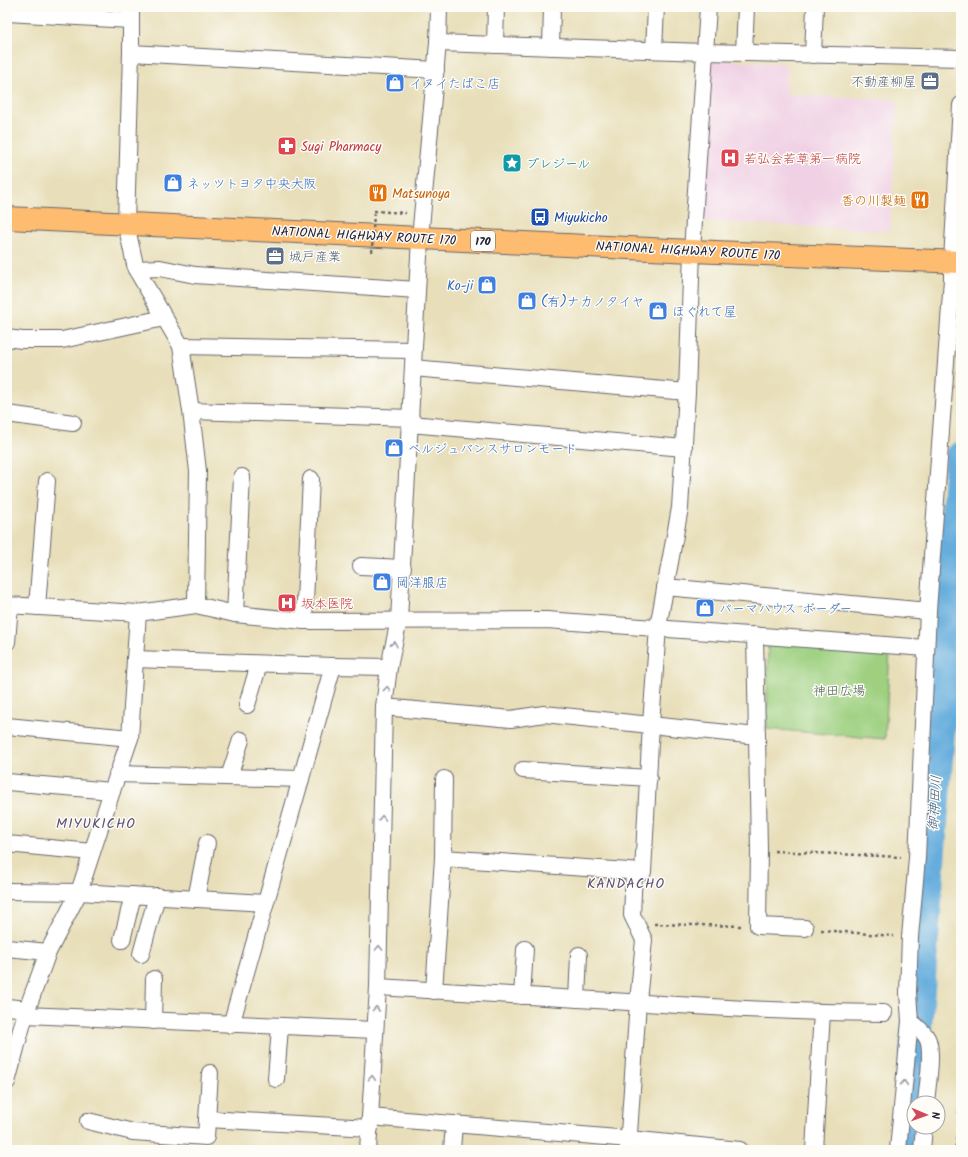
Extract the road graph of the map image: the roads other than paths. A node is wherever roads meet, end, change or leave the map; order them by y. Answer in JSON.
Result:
{"nodes":[{"id":1,"x":439,"y":7,"type":"edge"},
{"id":2,"x":496,"y":7,"type":"edge"},
{"id":3,"x":552,"y":7,"type":"edge"},
{"id":4,"x":656,"y":7,"type":"edge"},
{"id":5,"x":708,"y":7,"type":"edge"},
{"id":6,"x":746,"y":7,"type":"edge"},
{"id":7,"x":815,"y":7,"type":"edge"},
{"id":8,"x":7,"y":13,"type":"edge"},
{"id":9,"x":131,"y":13,"type":"edge"},
{"id":10,"x":438,"y":43,"type":"junction"},
{"id":11,"x":495,"y":45,"type":"junction"},
{"id":12,"x":551,"y":47,"type":"junction"},
{"id":13,"x":654,"y":50,"type":"junction"},
{"id":14,"x":705,"y":52,"type":"junction"},
{"id":15,"x":131,"y":53,"type":"junction"},
{"id":16,"x":744,"y":53,"type":"junction"},
{"id":17,"x":813,"y":55,"type":"junction"},
{"id":18,"x":961,"y":58,"type":"edge"},
{"id":19,"x":436,"y":70,"type":"junction"},
{"id":20,"x":961,"y":105,"type":"edge"},
{"id":21,"x":7,"y":218,"type":"edge"},
{"id":22,"x":126,"y":224,"type":"junction"},
{"id":23,"x":420,"y":238,"type":"junction"},
{"id":24,"x":692,"y":251,"type":"junction"},
{"id":25,"x":957,"y":262,"type":"edge"},
{"id":26,"x":136,"y":269,"type":"junction"},
{"id":27,"x":417,"y":290,"type":"junction"},
{"id":28,"x":164,"y":318,"type":"junction"},
{"id":29,"x":7,"y":338,"type":"edge"},
{"id":30,"x":181,"y":346,"type":"junction"},
{"id":31,"x":413,"y":350,"type":"junction"},
{"id":32,"x":413,"y":368,"type":"junction"},
{"id":33,"x":687,"y":392,"type":"junction"},
{"id":34,"x":191,"y":411,"type":"junction"},
{"id":35,"x":7,"y":414,"type":"edge"},
{"id":36,"x":411,"y":421,"type":"junction"},
{"id":37,"x":73,"y":423,"type":"dead end"},
{"id":38,"x":684,"y":448,"type":"junction"},
{"id":39,"x":242,"y":477,"type":"dead end"},
{"id":40,"x":311,"y":479,"type":"dead end"},
{"id":41,"x":47,"y":481,"type":"dead end"},
{"id":42,"x":361,"y":566,"type":"dead end"},
{"id":43,"x":403,"y":568,"type":"junction"},
{"id":44,"x":665,"y":587,"type":"junction"},
{"id":45,"x":9,"y":605,"type":"edge"},
{"id":46,"x":196,"y":605,"type":"junction"},
{"id":47,"x":37,"y":607,"type":"junction"},
{"id":48,"x":928,"y":611,"type":"junction"},
{"id":49,"x":138,"y":613,"type":"junction"},
{"id":50,"x":235,"y":614,"type":"junction"},
{"id":51,"x":399,"y":620,"type":"junction"},
{"id":52,"x":304,"y":621,"type":"junction"},
{"id":53,"x":658,"y":627,"type":"junction"},
{"id":54,"x":756,"y":635,"type":"junction"},
{"id":55,"x":7,"y":642,"type":"edge"},
{"id":56,"x":926,"y":648,"type":"junction"},
{"id":57,"x":135,"y":659,"type":"junction"},
{"id":58,"x":259,"y":664,"type":"junction"},
{"id":59,"x":332,"y":666,"type":"junction"},
{"id":60,"x":389,"y":667,"type":"junction"},
{"id":61,"x":247,"y":706,"type":"dead end"},
{"id":62,"x":384,"y":708,"type":"junction"},
{"id":63,"x":651,"y":724,"type":"junction"},
{"id":64,"x":7,"y":726,"type":"edge"},
{"id":65,"x":757,"y":736,"type":"junction"},
{"id":66,"x":130,"y":738,"type":"junction"},
{"id":67,"x":241,"y":740,"type":"dead end"},
{"id":68,"x":523,"y":770,"type":"dead end"},
{"id":69,"x":117,"y":774,"type":"junction"},
{"id":70,"x":229,"y":777,"type":"junction"},
{"id":71,"x":649,"y":778,"type":"junction"},
{"id":72,"x":301,"y":779,"type":"junction"},
{"id":73,"x":444,"y":779,"type":"dead end"},
{"id":74,"x":7,"y":782,"type":"edge"},
{"id":75,"x":112,"y":791,"type":"junction"},
{"id":76,"x":7,"y":844,"type":"edge"},
{"id":77,"x":207,"y":844,"type":"dead end"},
{"id":78,"x":92,"y":852,"type":"junction"},
{"id":79,"x":442,"y":858,"type":"junction"},
{"id":80,"x":634,"y":872,"type":"junction"},
{"id":81,"x":7,"y":891,"type":"edge"},
{"id":82,"x":79,"y":892,"type":"junction"},
{"id":83,"x":133,"y":895,"type":"junction"},
{"id":84,"x":157,"y":896,"type":"junction"},
{"id":85,"x":196,"y":899,"type":"junction"},
{"id":86,"x":265,"y":903,"type":"junction"},
{"id":87,"x":805,"y":928,"type":"road end"},
{"id":88,"x":122,"y":940,"type":"dead end"},
{"id":89,"x":7,"y":948,"type":"edge"},
{"id":90,"x":525,"y":949,"type":"dead end"},
{"id":91,"x":48,"y":952,"type":"junction"},
{"id":92,"x":141,"y":954,"type":"dead end"},
{"id":93,"x":579,"y":955,"type":"dead end"},
{"id":94,"x":154,"y":979,"type":"dead end"},
{"id":95,"x":378,"y":987,"type":"junction"},
{"id":96,"x":434,"y":991,"type":"junction"},
{"id":97,"x":522,"y":996,"type":"junction"},
{"id":98,"x":577,"y":999,"type":"junction"},
{"id":99,"x":638,"y":1002,"type":"junction"},
{"id":100,"x":7,"y":1007,"type":"edge"},
{"id":101,"x":26,"y":1012,"type":"junction"},
{"id":102,"x":822,"y":1012,"type":"junction"},
{"id":103,"x":884,"y":1013,"type":"dead end"},
{"id":104,"x":153,"y":1021,"type":"junction"},
{"id":105,"x":912,"y":1023,"type":"junction"},
{"id":106,"x":231,"y":1025,"type":"junction"},
{"id":107,"x":280,"y":1027,"type":"junction"},
{"id":108,"x":375,"y":1030,"type":"junction"},
{"id":109,"x":210,"y":1073,"type":"dead end"},
{"id":110,"x":276,"y":1079,"type":"dead end"},
{"id":111,"x":7,"y":1082,"type":"edge"},
{"id":112,"x":927,"y":1095,"type":"edge"},
{"id":113,"x":207,"y":1119,"type":"junction"},
{"id":114,"x":88,"y":1121,"type":"dead end"},
{"id":115,"x":370,"y":1123,"type":"junction"},
{"id":116,"x":454,"y":1124,"type":"junction"},
{"id":117,"x":923,"y":1135,"type":"edge"},
{"id":118,"x":628,"y":1144,"type":"edge"},
{"id":119,"x":368,"y":1150,"type":"edge"},
{"id":120,"x":452,"y":1150,"type":"edge"},
{"id":121,"x":740,"y":1150,"type":"edge"},
{"id":122,"x":814,"y":1150,"type":"edge"},
{"id":123,"x":898,"y":1150,"type":"edge"},
{"id":124,"x":922,"y":1150,"type":"edge"}],
"edges":[{"from":1,"to":10,"type":"street"},
{"from":2,"to":11,"type":"street"},
{"from":3,"to":12,"type":"street"},
{"from":4,"to":13,"type":"street"},
{"from":5,"to":14,"type":"street"},
{"from":6,"to":16,"type":"street"},
{"from":7,"to":17,"type":"street"},
{"from":8,"to":9,"type":"street"},
{"from":9,"to":15,"type":"street"},
{"from":10,"to":11,"type":"street"},
{"from":10,"to":19,"type":"street"},
{"from":11,"to":12,"type":"street"},
{"from":12,"to":13,"type":"street"},
{"from":13,"to":14,"type":"street"},
{"from":14,"to":16,"type":"street"},
{"from":14,"to":24,"type":"street"},
{"from":15,"to":19,"type":"street"},
{"from":15,"to":22,"type":"street"},
{"from":16,"to":17,"type":"street"},
{"from":17,"to":18,"type":"street"},
{"from":19,"to":23,"type":"street"},
{"from":20,"to":25,"type":"street"},
{"from":21,"to":22,"type":"highway","name":"NATIONAL HIGHWAY ROUTE 170","number":"170"},
{"from":22,"to":23,"type":"highway","name":"NATIONAL HIGHWAY ROUTE 170","number":"170"},
{"from":22,"to":26,"type":"street"},
{"from":23,"to":24,"type":"highway","name":"NATIONAL HIGHWAY ROUTE 170","number":"170"},
{"from":23,"to":27,"type":"street"},
{"from":24,"to":25,"type":"highway","name":"NATIONAL HIGHWAY ROUTE 170","number":"170"},
{"from":24,"to":33,"type":"street"},
{"from":25,"to":48,"type":"street"},
{"from":26,"to":27,"type":"street"},
{"from":26,"to":28,"type":"street"},
{"from":27,"to":31,"type":"street"},
{"from":28,"to":29,"type":"street"},
{"from":28,"to":30,"type":"street"},
{"from":30,"to":31,"type":"street"},
{"from":30,"to":34,"type":"street"},
{"from":31,"to":32,"type":"street"},
{"from":32,"to":33,"type":"street"},
{"from":32,"to":36,"type":"street"},
{"from":33,"to":38,"type":"street"},
{"from":34,"to":36,"type":"street"},
{"from":34,"to":46,"type":"street"},
{"from":35,"to":37,"type":"street"},
{"from":36,"to":38,"type":"street"},
{"from":36,"to":43,"type":"street"},
{"from":38,"to":44,"type":"street"},
{"from":39,"to":50,"type":"street"},
{"from":40,"to":52,"type":"street"},
{"from":41,"to":47,"type":"street"},
{"from":42,"to":43,"type":"street"},
{"from":43,"to":51,"type":"street"},
{"from":44,"to":48,"type":"street"},
{"from":44,"to":53,"type":"street"},
{"from":45,"to":47,"type":"street"},
{"from":45,"to":55,"type":"street"},
{"from":46,"to":49,"type":"street"},
{"from":46,"to":50,"type":"street"},
{"from":47,"to":49,"type":"street"},
{"from":48,"to":56,"type":"street"},
{"from":49,"to":57,"type":"street"},
{"from":50,"to":52,"type":"street"},
{"from":51,"to":52,"type":"street"},
{"from":51,"to":53,"type":"street"},
{"from":60,"to":51,"type":"street","one_way":true},
{"from":53,"to":54,"type":"street"},
{"from":53,"to":63,"type":"street"},
{"from":54,"to":56,"type":"street"},
{"from":54,"to":65,"type":"street"},
{"from":56,"to":105,"type":"street"},
{"from":57,"to":58,"type":"street"},
{"from":57,"to":66,"type":"street"},
{"from":58,"to":59,"type":"street"},
{"from":58,"to":61,"type":"street"},
{"from":59,"to":60,"type":"street"},
{"from":59,"to":72,"type":"street"},
{"from":62,"to":60,"type":"street","one_way":true},
{"from":62,"to":63,"type":"street"},
{"from":95,"to":62,"type":"street","one_way":true},
{"from":63,"to":65,"type":"street"},
{"from":63,"to":71,"type":"street"},
{"from":64,"to":66,"type":"street"},
{"from":65,"to":87,"type":"street"},
{"from":66,"to":69,"type":"street"},
{"from":67,"to":70,"type":"street"},
{"from":68,"to":71,"type":"street"},
{"from":69,"to":70,"type":"street"},
{"from":69,"to":75,"type":"street"},
{"from":70,"to":72,"type":"street"},
{"from":71,"to":80,"type":"street"},
{"from":72,"to":86,"type":"street"},
{"from":73,"to":79,"type":"street"},
{"from":74,"to":75,"type":"street"},
{"from":75,"to":78,"type":"street"},
{"from":76,"to":78,"type":"street"},
{"from":77,"to":85,"type":"street"},
{"from":78,"to":82,"type":"street"},
{"from":79,"to":80,"type":"street"},
{"from":79,"to":96,"type":"street"},
{"from":80,"to":99,"type":"street"},
{"from":81,"to":82,"type":"street"},
{"from":82,"to":83,"type":"street"},
{"from":82,"to":91,"type":"street"},
{"from":83,"to":84,"type":"street"},
{"from":83,"to":88,"type":"street"},
{"from":84,"to":85,"type":"street"},
{"from":84,"to":92,"type":"street"},
{"from":85,"to":86,"type":"street"},
{"from":86,"to":106,"type":"street"},
{"from":89,"to":91,"type":"street"},
{"from":90,"to":97,"type":"street"},
{"from":91,"to":101,"type":"street"},
{"from":93,"to":98,"type":"street"},
{"from":94,"to":104,"type":"street"},
{"from":95,"to":96,"type":"street"},
{"from":108,"to":95,"type":"street","one_way":true},
{"from":96,"to":97,"type":"street"},
{"from":97,"to":98,"type":"street"},
{"from":98,"to":99,"type":"street"},
{"from":99,"to":102,"type":"street"},
{"from":99,"to":118,"type":"street"},
{"from":100,"to":101,"type":"street"},
{"from":101,"to":104,"type":"street"},
{"from":101,"to":111,"type":"street"},
{"from":102,"to":103,"type":"street"},
{"from":102,"to":122,"type":"street"},
{"from":104,"to":106,"type":"street"},
{"from":105,"to":112,"type":"street"},
{"from":123,"to":105,"type":"street","one_way":true},
{"from":106,"to":107,"type":"street"},
{"from":107,"to":108,"type":"street"},
{"from":107,"to":110,"type":"street"},
{"from":115,"to":108,"type":"street","one_way":true},
{"from":109,"to":113,"type":"street"},
{"from":113,"to":114,"type":"street"},
{"from":113,"to":115,"type":"street"},
{"from":115,"to":116,"type":"street"},
{"from":115,"to":119,"type":"street"},
{"from":116,"to":118,"type":"street"},
{"from":116,"to":120,"type":"street"},
{"from":117,"to":124,"type":"street"},
{"from":118,"to":121,"type":"street"}]}
